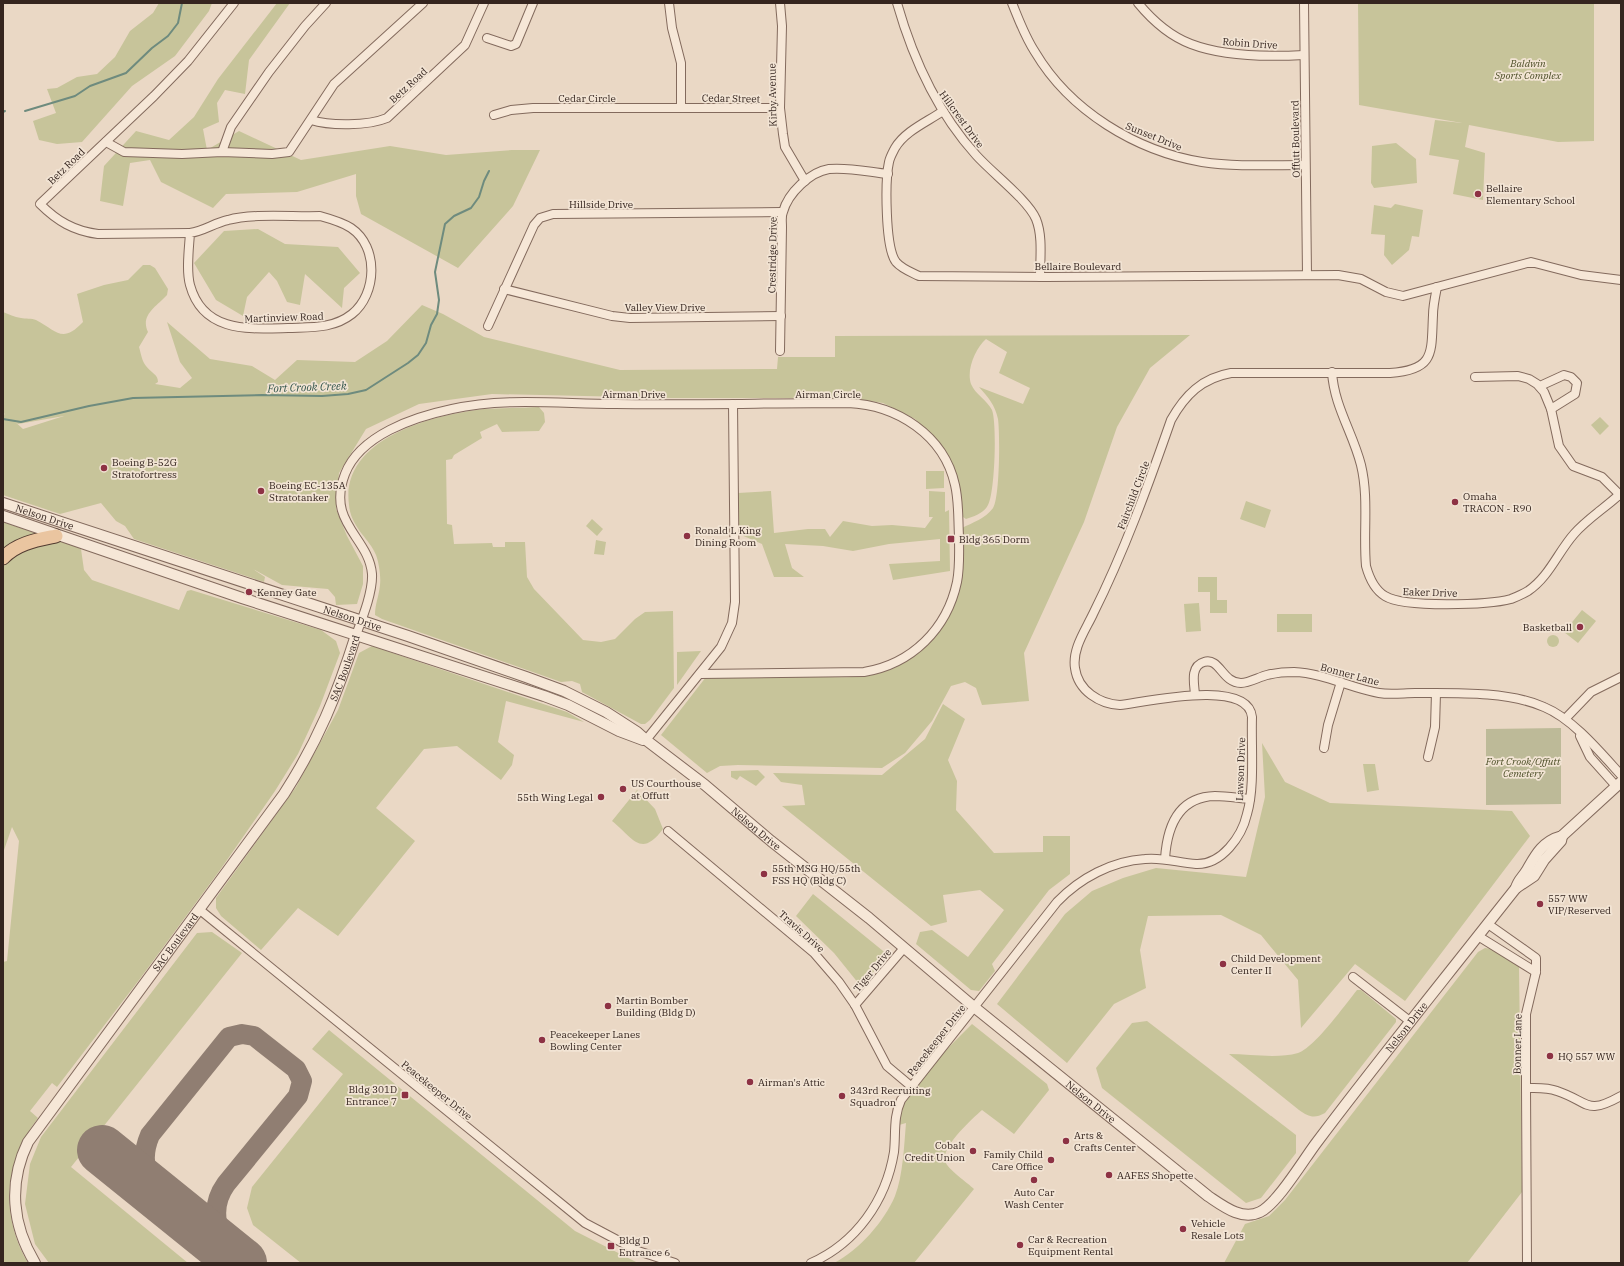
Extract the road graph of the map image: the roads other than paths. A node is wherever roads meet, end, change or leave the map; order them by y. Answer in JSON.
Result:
{"nodes":[{"id":1,"x":234,"y":3,"type":"edge"},
{"id":2,"x":326,"y":3,"type":"edge"},
{"id":3,"x":423,"y":3,"type":"edge"},
{"id":4,"x":484,"y":3,"type":"edge"},
{"id":5,"x":532,"y":3,"type":"edge"},
{"id":6,"x":669,"y":3,"type":"edge"},
{"id":7,"x":780,"y":3,"type":"edge"},
{"id":8,"x":897,"y":3,"type":"edge"},
{"id":9,"x":1012,"y":3,"type":"edge"},
{"id":10,"x":1138,"y":3,"type":"edge"},
{"id":11,"x":1304,"y":3,"type":"edge"},
{"id":12,"x":487,"y":38,"type":"dead end"},
{"id":13,"x":1304,"y":55,"type":"junction"},
{"id":14,"x":681,"y":107,"type":"junction"},
{"id":15,"x":780,"y":108,"type":"junction"},
{"id":16,"x":943,"y":111,"type":"junction"},
{"id":17,"x":494,"y":115,"type":"dead end"},
{"id":18,"x":311,"y":120,"type":"junction"},
{"id":19,"x":106,"y":142,"type":"junction"},
{"id":20,"x":222,"y":152,"type":"junction"},
{"id":21,"x":1305,"y":165,"type":"junction"},
{"id":22,"x":888,"y":174,"type":"junction"},
{"id":23,"x":805,"y":181,"type":"junction"},
{"id":24,"x":40,"y":204,"type":"joint"},
{"id":25,"x":782,"y":212,"type":"junction"},
{"id":26,"x":190,"y":233,"type":"junction"},
{"id":27,"x":1307,"y":275,"type":"junction"},
{"id":28,"x":1040,"y":277,"type":"junction"},
{"id":29,"x":1621,"y":280,"type":"edge"},
{"id":30,"x":1437,"y":287,"type":"junction"},
{"id":31,"x":504,"y":289,"type":"junction"},
{"id":32,"x":781,"y":316,"type":"junction"},
{"id":33,"x":488,"y":326,"type":"dead end"},
{"id":34,"x":780,"y":351,"type":"dead end"},
{"id":35,"x":1332,"y":372,"type":"junction"},
{"id":36,"x":1475,"y":377,"type":"dead end"},
{"id":37,"x":1540,"y":386,"type":"junction"},
{"id":38,"x":734,"y":404,"type":"junction"},
{"id":39,"x":1551,"y":409,"type":"junction"},
{"id":40,"x":1620,"y":495,"type":"edge"},
{"id":41,"x":3,"y":503,"type":"edge"},
{"id":42,"x":3,"y":516,"type":"edge"},
{"id":43,"x":56,"y":536,"type":"junction"},
{"id":44,"x":3,"y":558,"type":"edge"},
{"id":45,"x":361,"y":620,"type":"junction"},
{"id":46,"x":356,"y":635,"type":"junction"},
{"id":47,"x":700,"y":674,"type":"junction"},
{"id":48,"x":1621,"y":677,"type":"edge"},
{"id":49,"x":1341,"y":682,"type":"junction"},
{"id":50,"x":1436,"y":693,"type":"junction"},
{"id":51,"x":1195,"y":694,"type":"junction"},
{"id":52,"x":1566,"y":718,"type":"junction"},
{"id":53,"x":1576,"y":730,"type":"junction"},
{"id":54,"x":646,"y":740,"type":"junction"},
{"id":55,"x":1324,"y":748,"type":"dead end"},
{"id":56,"x":1428,"y":757,"type":"dead end"},
{"id":57,"x":1621,"y":774,"type":"edge"},
{"id":58,"x":1618,"y":784,"type":"edge"},
{"id":59,"x":1250,"y":799,"type":"junction"},
{"id":60,"x":668,"y":831,"type":"dead end"},
{"id":61,"x":1165,"y":859,"type":"junction"},
{"id":62,"x":200,"y":910,"type":"junction"},
{"id":63,"x":1488,"y":924,"type":"junction"},
{"id":64,"x":1478,"y":936,"type":"junction"},
{"id":65,"x":904,"y":948,"type":"junction"},
{"id":66,"x":1536,"y":972,"type":"junction"},
{"id":67,"x":1353,"y":977,"type":"dead end"},
{"id":68,"x":855,"y":1005,"type":"junction"},
{"id":69,"x":974,"y":1007,"type":"junction"},
{"id":70,"x":1411,"y":1022,"type":"junction"},
{"id":71,"x":912,"y":1087,"type":"junction"},
{"id":72,"x":1526,"y":1088,"type":"junction"},
{"id":73,"x":1621,"y":1096,"type":"edge"},
{"id":74,"x":35,"y":1263,"type":"edge"},
{"id":75,"x":675,"y":1263,"type":"edge"},
{"id":76,"x":811,"y":1263,"type":"edge"},
{"id":77,"x":1527,"y":1263,"type":"edge"}],
"edges":[{"from":1,"to":19,"type":"street","name":"Betz Road"},
{"from":2,"to":20,"type":"street"},
{"from":3,"to":18,"type":"street"},
{"from":4,"to":18,"type":"street","name":"Betz Road"},
{"from":5,"to":12,"type":"street"},
{"from":6,"to":14,"type":"street"},
{"from":7,"to":15,"type":"street","name":"Kirby Avenue"},
{"from":8,"to":16,"type":"street","name":"Hillcrest Drive"},
{"from":9,"to":21,"type":"street","name":"Sunset Drive"},
{"from":10,"to":13,"type":"street","name":"Robin Drive"},
{"from":11,"to":13,"type":"street","name":"Offutt Boulevard"},
{"from":13,"to":21,"type":"street","name":"Offutt Boulevard"},
{"from":14,"to":15,"type":"street","name":"Cedar Street"},
{"from":14,"to":17,"type":"street","name":"Cedar Circle"},
{"from":15,"to":23,"type":"street","name":"Kirby Avenue"},
{"from":16,"to":22,"type":"street","name":"Bellaire Boulevard"},
{"from":16,"to":28,"type":"street","name":"Hillcrest Drive"},
{"from":18,"to":20,"type":"street"},
{"from":19,"to":20,"type":"street"},
{"from":19,"to":24,"type":"street","name":"Betz Road"},
{"from":21,"to":27,"type":"street","name":"Offutt Boulevard"},
{"from":22,"to":23,"type":"street","name":"Crestridge Drive"},
{"from":22,"to":28,"type":"street","name":"Bellaire Boulevard"},
{"from":23,"to":25,"type":"street","name":"Crestridge Drive"},
{"from":24,"to":26,"type":"street","name":"Martinview Road"},
{"from":25,"to":31,"type":"street","name":"Hillside Drive"},
{"from":25,"to":32,"type":"street","name":"Crestridge Drive"},
{"from":26,"to":26,"type":"street","name":"Martinview Road"},
{"from":27,"to":28,"type":"street","name":"Bellaire Boulevard"},
{"from":27,"to":30,"type":"street","name":"Bellaire Boulevard"},
{"from":29,"to":30,"type":"street","name":"Bellaire Boulevard"},
{"from":30,"to":35,"type":"street","name":"Fairchild Circle"},
{"from":31,"to":32,"type":"street","name":"Valley View Drive"},
{"from":31,"to":33,"type":"street","name":"Hillside Drive"},
{"from":32,"to":34,"type":"street","name":"Crestridge Drive"},
{"from":35,"to":40,"type":"street","name":"Eaker Drive"},
{"from":35,"to":51,"type":"street","name":"Fairchild Circle"},
{"from":36,"to":37,"type":"street"},
{"from":37,"to":39,"type":"street"},
{"from":37,"to":39,"type":"street"},
{"from":38,"to":45,"type":"street","name":"Airman Drive"},
{"from":38,"to":47,"type":"street"},
{"from":38,"to":47,"type":"street","name":"Airman Circle"},
{"from":39,"to":40,"type":"street"},
{"from":41,"to":45,"type":"street","name":"Nelson Drive"},
{"from":42,"to":43,"type":"street","name":"Nelson Drive"},
{"from":43,"to":44,"type":"main road"},
{"from":43,"to":46,"type":"street","name":"Nelson Drive"},
{"from":45,"to":46,"type":"street","name":"SAC Boulevard"},
{"from":45,"to":54,"type":"street","name":"Nelson Drive"},
{"from":46,"to":54,"type":"street","name":"Nelson Drive"},
{"from":46,"to":62,"type":"street","name":"SAC Boulevard"},
{"from":47,"to":54,"type":"street"},
{"from":48,"to":52,"type":"street"},
{"from":49,"to":50,"type":"street","name":"Bonner Lane"},
{"from":49,"to":51,"type":"street","name":"Bonner Lane"},
{"from":49,"to":55,"type":"street"},
{"from":50,"to":52,"type":"street","name":"Bonner Lane"},
{"from":50,"to":56,"type":"street"},
{"from":51,"to":59,"type":"street","name":"Lawson Drive"},
{"from":52,"to":53,"type":"street","name":"Bonner Lane"},
{"from":53,"to":57,"type":"street","name":"Bonner Lane"},
{"from":53,"to":58,"type":"street","name":"Bonner Lane"},
{"from":54,"to":65,"type":"street","name":"Nelson Drive"},
{"from":58,"to":63,"type":"street","name":"Nelson Drive"},
{"from":59,"to":61,"type":"street","name":"Lawson Drive"},
{"from":59,"to":61,"type":"street"},
{"from":60,"to":68,"type":"street","name":"Travis Drive"},
{"from":61,"to":69,"type":"street"},
{"from":62,"to":74,"type":"street","name":"SAC Boulevard"},
{"from":62,"to":75,"type":"street","name":"Peacekeeper Drive"},
{"from":63,"to":64,"type":"street","name":"Nelson Drive"},
{"from":63,"to":66,"type":"street","name":"Bonner Lane"},
{"from":64,"to":66,"type":"street"},
{"from":64,"to":70,"type":"street","name":"Nelson Drive"},
{"from":65,"to":68,"type":"street","name":"Tiger Drive"},
{"from":65,"to":69,"type":"street","name":"Nelson Drive"},
{"from":66,"to":72,"type":"street","name":"Bonner Lane"},
{"from":67,"to":70,"type":"street"},
{"from":68,"to":71,"type":"street","name":"Travis Drive"},
{"from":69,"to":70,"type":"street","name":"Nelson Drive"},
{"from":69,"to":71,"type":"street","name":"Peacekeeper Drive"},
{"from":71,"to":76,"type":"street","name":"Peacekeeper Drive"},
{"from":72,"to":73,"type":"street","name":"Bonner Lane"},
{"from":72,"to":77,"type":"street"}]}
